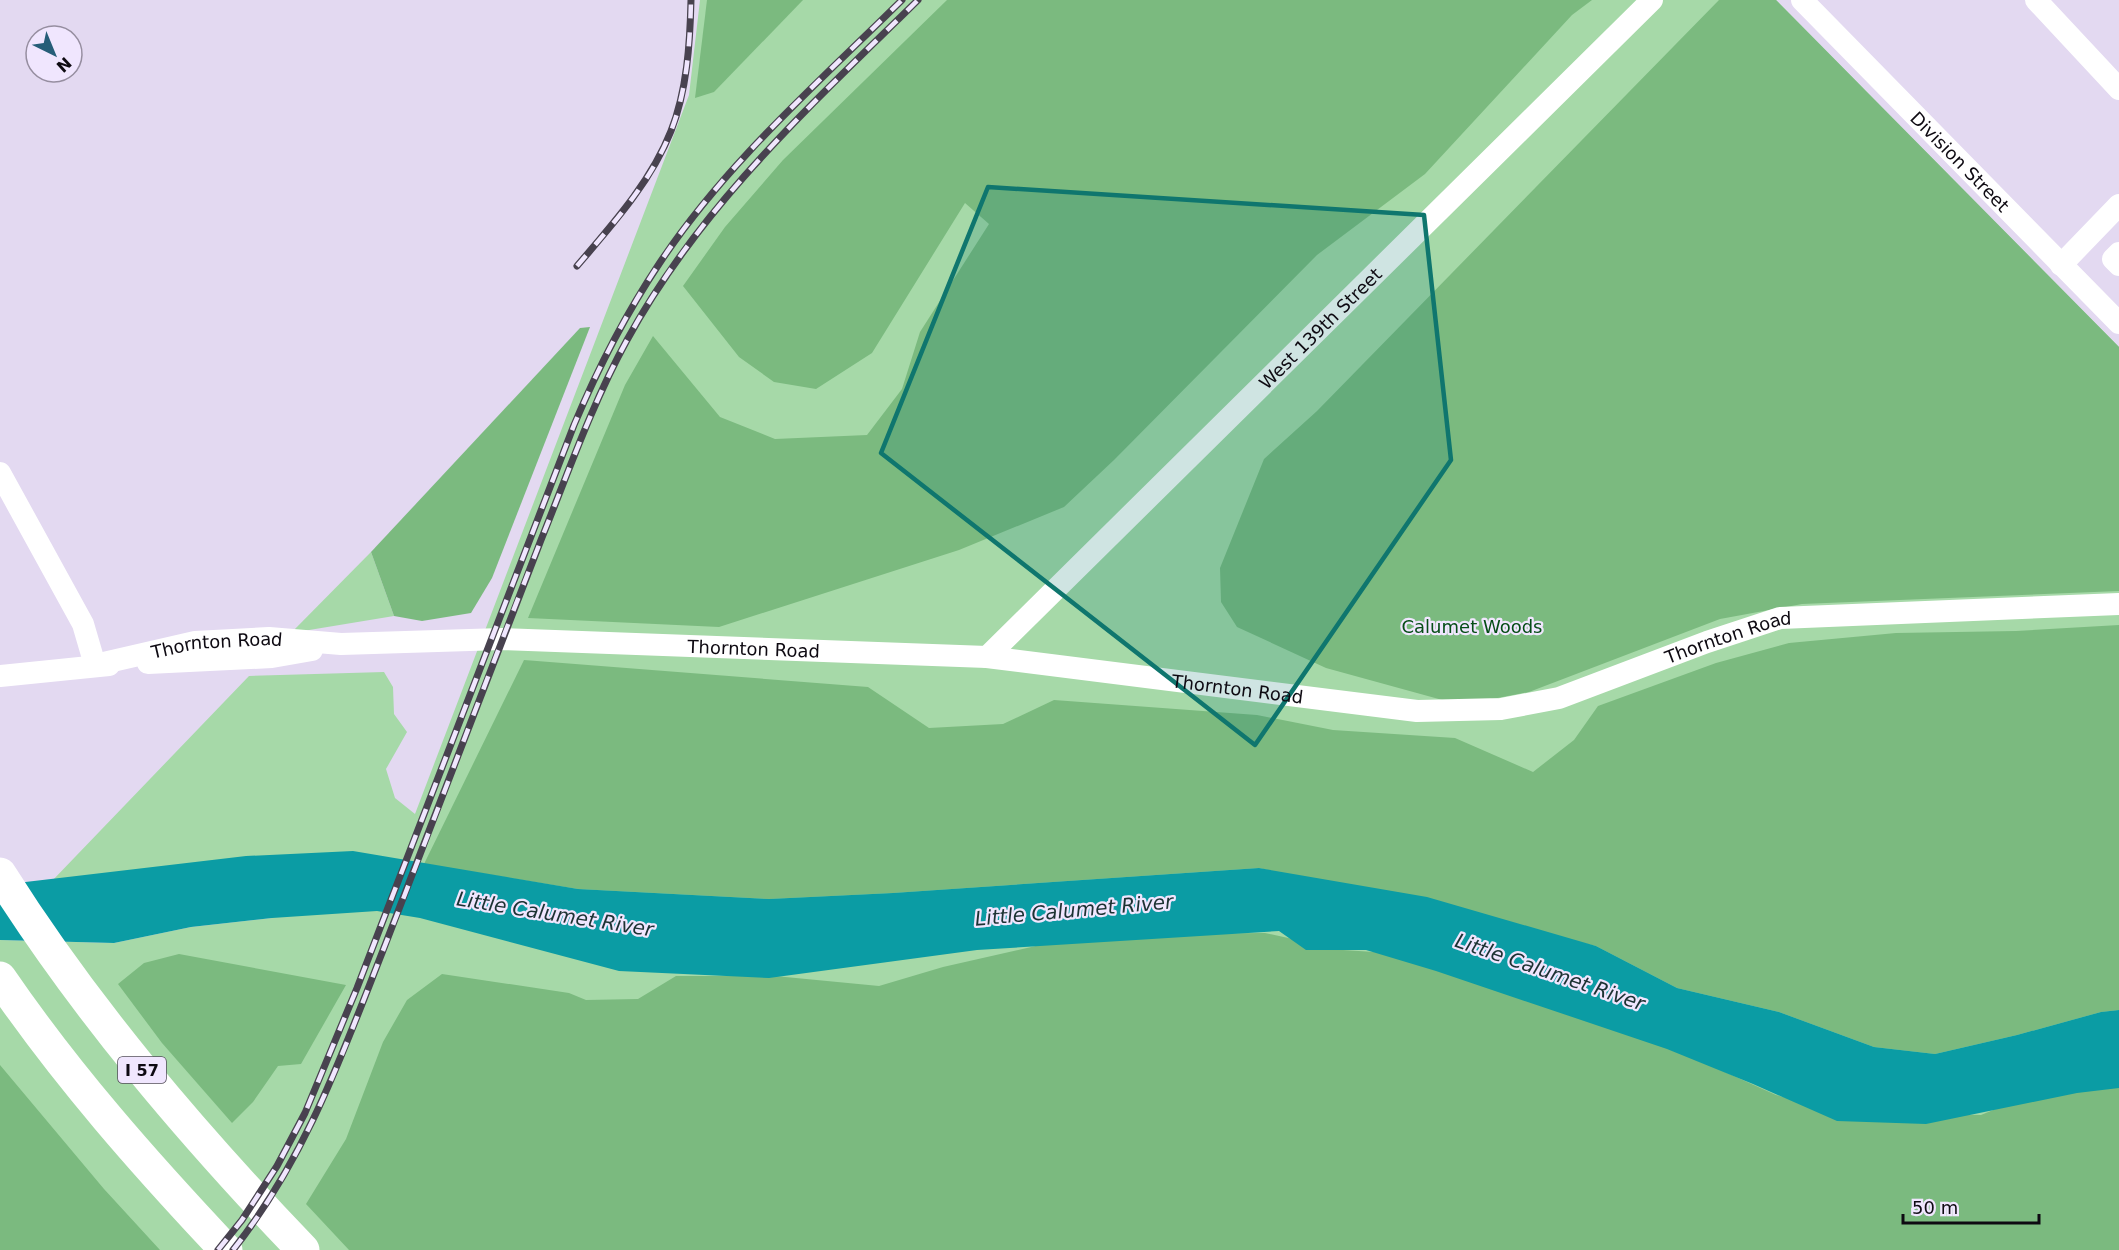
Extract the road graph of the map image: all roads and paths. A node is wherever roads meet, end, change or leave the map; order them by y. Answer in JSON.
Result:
{"nodes":[{"id":1,"x":1652,"y":0,"type":"edge"},
{"id":2,"x":1802,"y":0,"type":"edge"},
{"id":3,"x":2036,"y":0,"type":"edge"},
{"id":4,"x":2119,"y":89,"type":"edge"},
{"id":5,"x":2119,"y":206,"type":"edge"},
{"id":6,"x":2119,"y":253,"type":"edge"},
{"id":7,"x":2061,"y":265,"type":"junction"},
{"id":8,"x":2119,"y":265,"type":"edge"},
{"id":9,"x":2119,"y":323,"type":"edge"},
{"id":10,"x":0,"y":473,"type":"edge"},
{"id":11,"x":2119,"y":604,"type":"edge"},
{"id":12,"x":987,"y":657,"type":"junction"},
{"id":13,"x":95,"y":665,"type":"junction"},
{"id":14,"x":0,"y":676,"type":"edge"},
{"id":15,"x":0,"y":874,"type":"edge"},
{"id":16,"x":0,"y":978,"type":"edge"},
{"id":17,"x":226,"y":1250,"type":"edge"},
{"id":18,"x":303,"y":1250,"type":"edge"}],
"edges":[{"from":1,"to":12,"type":"street","name":"West 139th Street"},
{"from":2,"to":7,"type":"street","name":"Division Street"},
{"from":3,"to":4,"type":"street"},
{"from":5,"to":7,"type":"street"},
{"from":6,"to":8,"type":"street"},
{"from":7,"to":9,"type":"street","name":"Division Street"},
{"from":10,"to":13,"type":"street"},
{"from":11,"to":12,"type":"street","name":"Thornton Road"},
{"from":12,"to":13,"type":"street","name":"Thornton Road"},
{"from":13,"to":14,"type":"street","name":"Thornton Road"},
{"from":15,"to":18,"type":"highway","number":"I 57"},
{"from":16,"to":17,"type":"highway"}]}
